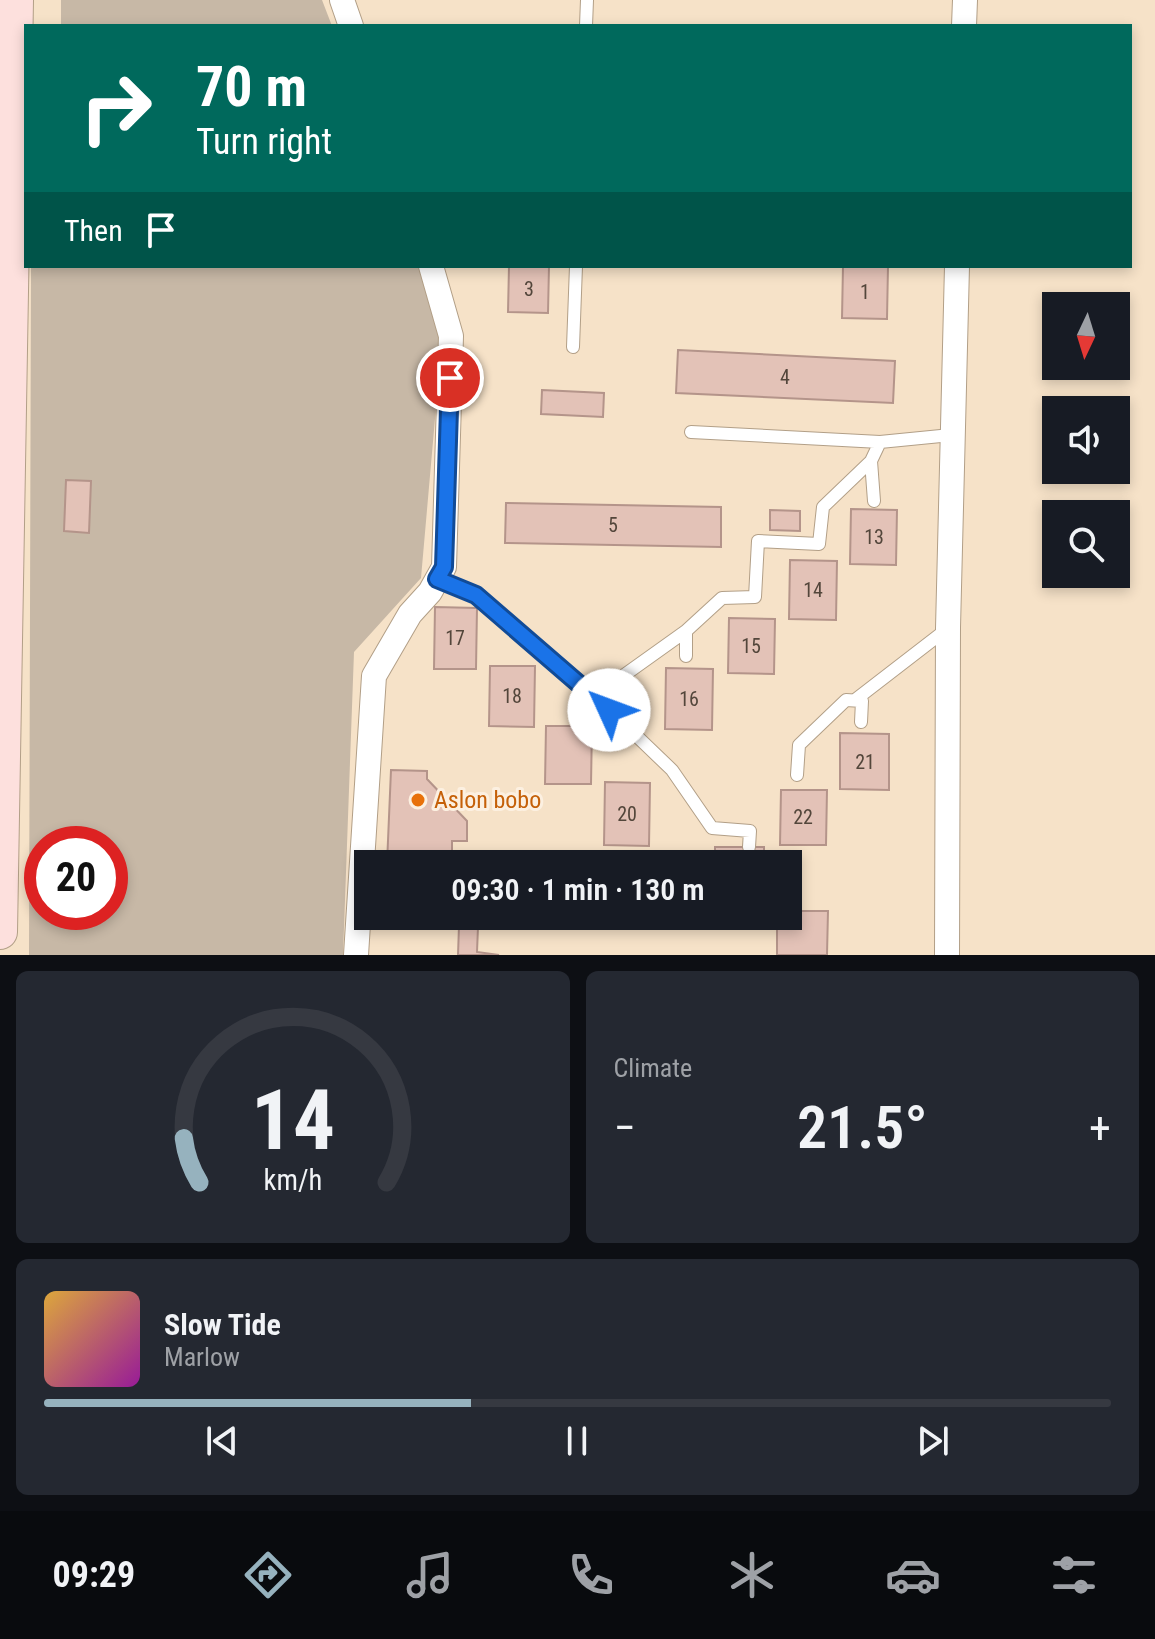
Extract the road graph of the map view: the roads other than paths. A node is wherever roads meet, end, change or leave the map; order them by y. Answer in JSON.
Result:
{"nodes":[{"id":1,"x":16,"y":0,"type":"edge"},
{"id":2,"x":342,"y":0,"type":"edge"},
{"id":3,"x":587,"y":0,"type":"edge"},
{"id":4,"x":965,"y":0,"type":"edge"},
{"id":5,"x":350,"y":24,"type":"edge"},
{"id":6,"x":586,"y":24,"type":"edge"},
{"id":7,"x":964,"y":24,"type":"edge"},
{"id":8,"x":7,"y":230,"type":"edge"},
{"id":9,"x":432,"y":268,"type":"edge"},
{"id":10,"x":576,"y":268,"type":"edge"},
{"id":11,"x":957,"y":268,"type":"edge"},
{"id":12,"x":573,"y":347,"type":"dead end"},
{"id":13,"x":691,"y":432,"type":"dead end"},
{"id":14,"x":951,"y":435,"type":"junction"},
{"id":15,"x":880,"y":442,"type":"junction"},
{"id":16,"x":871,"y":461,"type":"junction"},
{"id":17,"x":5,"y":476,"type":"edge"},
{"id":18,"x":874,"y":501,"type":"dead end"},
{"id":19,"x":437,"y":579,"type":"junction"},
{"id":20,"x":948,"y":628,"type":"junction"},
{"id":21,"x":686,"y":631,"type":"junction"},
{"id":22,"x":686,"y":656,"type":"dead end"},
{"id":23,"x":595,"y":696,"type":"junction"},
{"id":24,"x":855,"y":700,"type":"junction"},
{"id":25,"x":861,"y":722,"type":"dead end"},
{"id":26,"x":2,"y":731,"type":"edge"},
{"id":27,"x":797,"y":775,"type":"dead end"},
{"id":28,"x":749,"y":847,"type":"dead end"},
{"id":29,"x":0,"y":932,"type":"edge"},
{"id":30,"x":356,"y":955,"type":"edge"},
{"id":31,"x":947,"y":955,"type":"edge"}],
"edges":[{"from":1,"to":8,"type":"street"},
{"from":2,"to":5,"type":"street"},
{"from":3,"to":6,"type":"lane"},
{"from":4,"to":7,"type":"street"},
{"from":8,"to":17,"type":"street"},
{"from":9,"to":19,"type":"street"},
{"from":10,"to":12,"type":"lane"},
{"from":11,"to":14,"type":"street"},
{"from":13,"to":15,"type":"lane"},
{"from":14,"to":15,"type":"lane"},
{"from":14,"to":20,"type":"street"},
{"from":15,"to":16,"type":"lane"},
{"from":16,"to":18,"type":"lane"},
{"from":16,"to":21,"type":"lane"},
{"from":17,"to":26,"type":"street"},
{"from":19,"to":23,"type":"lane"},
{"from":19,"to":30,"type":"street"},
{"from":20,"to":24,"type":"lane"},
{"from":20,"to":31,"type":"street"},
{"from":21,"to":22,"type":"lane"},
{"from":21,"to":23,"type":"lane"},
{"from":23,"to":28,"type":"lane"},
{"from":24,"to":25,"type":"lane"},
{"from":24,"to":27,"type":"lane"},
{"from":26,"to":29,"type":"street"}]}
